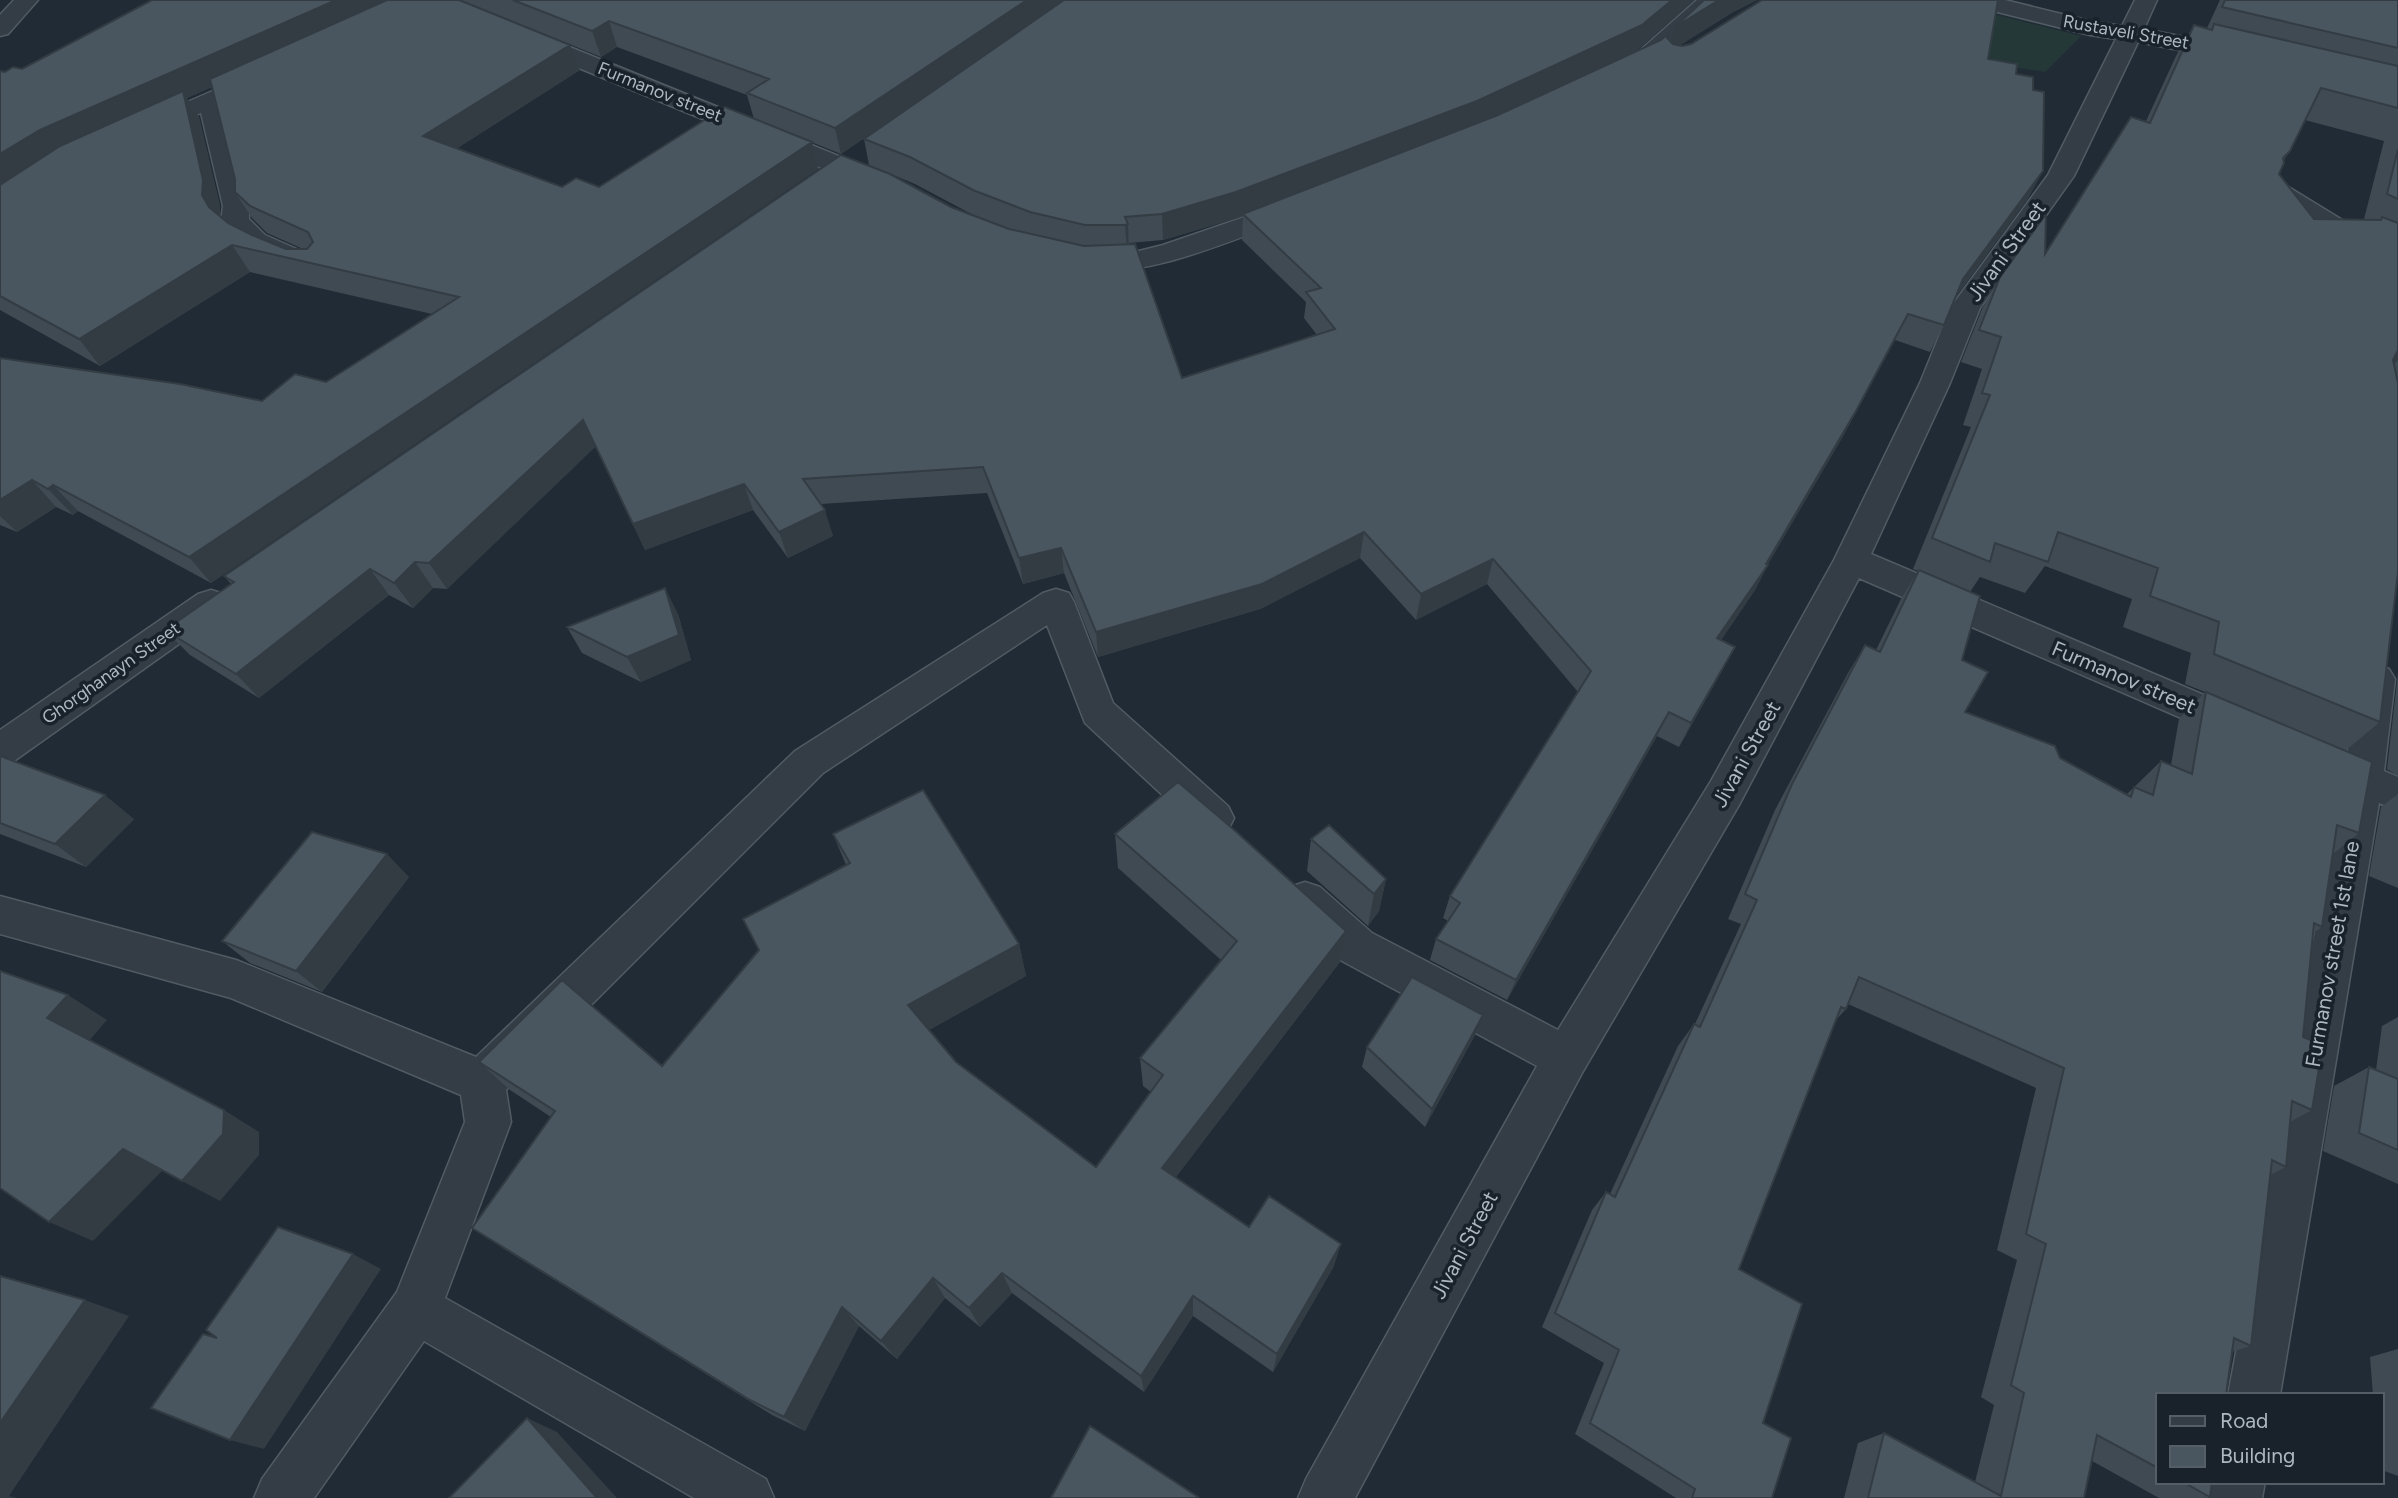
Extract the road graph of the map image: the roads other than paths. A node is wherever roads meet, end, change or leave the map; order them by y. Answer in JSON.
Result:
{"nodes":[{"id":1,"x":27,"y":0,"type":"edge"},
{"id":2,"x":1710,"y":0,"type":"edge"},
{"id":3,"x":1977,"y":0,"type":"edge"},
{"id":4,"x":2146,"y":0,"type":"edge"},
{"id":5,"x":427,"y":2,"type":"edge"},
{"id":6,"x":0,"y":29,"type":"edge"},
{"id":7,"x":2127,"y":35,"type":"junction"},
{"id":8,"x":2253,"y":59,"type":"edge"},
{"id":9,"x":283,"y":66,"type":"edge"},
{"id":10,"x":1602,"y":78,"type":"edge"},
{"id":11,"x":210,"y":100,"type":"junction"},
{"id":12,"x":127,"y":137,"type":"edge"},
{"id":13,"x":874,"y":144,"type":"edge"},
{"id":14,"x":830,"y":174,"type":"junction"},
{"id":15,"x":2276,"y":191,"type":"edge"},
{"id":16,"x":905,"y":192,"type":"edge"},
{"id":17,"x":1310,"y":202,"type":"edge"},
{"id":18,"x":2398,"y":253,"type":"edge"},
{"id":19,"x":1061,"y":256,"type":"edge"},
{"id":20,"x":313,"y":267,"type":"edge"},
{"id":21,"x":1851,"y":560,"type":"junction"},
{"id":22,"x":239,"y":584,"type":"edge"},
{"id":23,"x":2381,"y":645,"type":"edge"},
{"id":24,"x":2273,"y":741,"type":"edge"},
{"id":25,"x":0,"y":750,"type":"edge"},
{"id":26,"x":2312,"y":758,"type":"edge"},
{"id":27,"x":2381,"y":787,"type":"edge"},
{"id":28,"x":1243,"y":844,"type":"edge"},
{"id":29,"x":1274,"y":872,"type":"edge"},
{"id":30,"x":0,"y":915,"type":"edge"},
{"id":31,"x":1566,"y":1058,"type":"junction"},
{"id":32,"x":482,"y":1082,"type":"junction"},
{"id":33,"x":416,"y":1309,"type":"junction"},
{"id":34,"x":2254,"y":1393,"type":"edge"},
{"id":35,"x":281,"y":1498,"type":"edge"},
{"id":36,"x":747,"y":1498,"type":"edge"},
{"id":37,"x":1325,"y":1498,"type":"edge"}],
"edges":[{"from":1,"to":6,"type":"street"},
{"from":2,"to":10,"type":"street"},
{"from":3,"to":7,"type":"street","name":"Rustaveli Street"},
{"from":4,"to":7,"type":"street","name":"Jivani Street"},
{"from":5,"to":14,"type":"street","name":"Furmanov street"},
{"from":7,"to":8,"type":"street","name":"Rustaveli Street"},
{"from":7,"to":21,"type":"street","name":"Jivani Street"},
{"from":9,"to":11,"type":"street"},
{"from":11,"to":12,"type":"street"},
{"from":11,"to":20,"type":"street"},
{"from":13,"to":14,"type":"street"},
{"from":14,"to":16,"type":"street","name":"Furmanov street"},
{"from":15,"to":18,"type":"street"},
{"from":17,"to":19,"type":"street"},
{"from":21,"to":24,"type":"street","name":"Furmanov street"},
{"from":21,"to":31,"type":"street","name":"Jivani Street"},
{"from":22,"to":25,"type":"street","name":"Ghorghanayn Street"},
{"from":23,"to":27,"type":"street","name":"Furmanov street 1st lane"},
{"from":26,"to":27,"type":"street"},
{"from":27,"to":34,"type":"street","name":"Furmanov street 1st lane"},
{"from":28,"to":32,"type":"street"},
{"from":29,"to":31,"type":"street"},
{"from":30,"to":32,"type":"street"},
{"from":31,"to":37,"type":"street","name":"Jivani Street"},
{"from":32,"to":33,"type":"street"},
{"from":33,"to":35,"type":"street"},
{"from":33,"to":36,"type":"street"}]}
